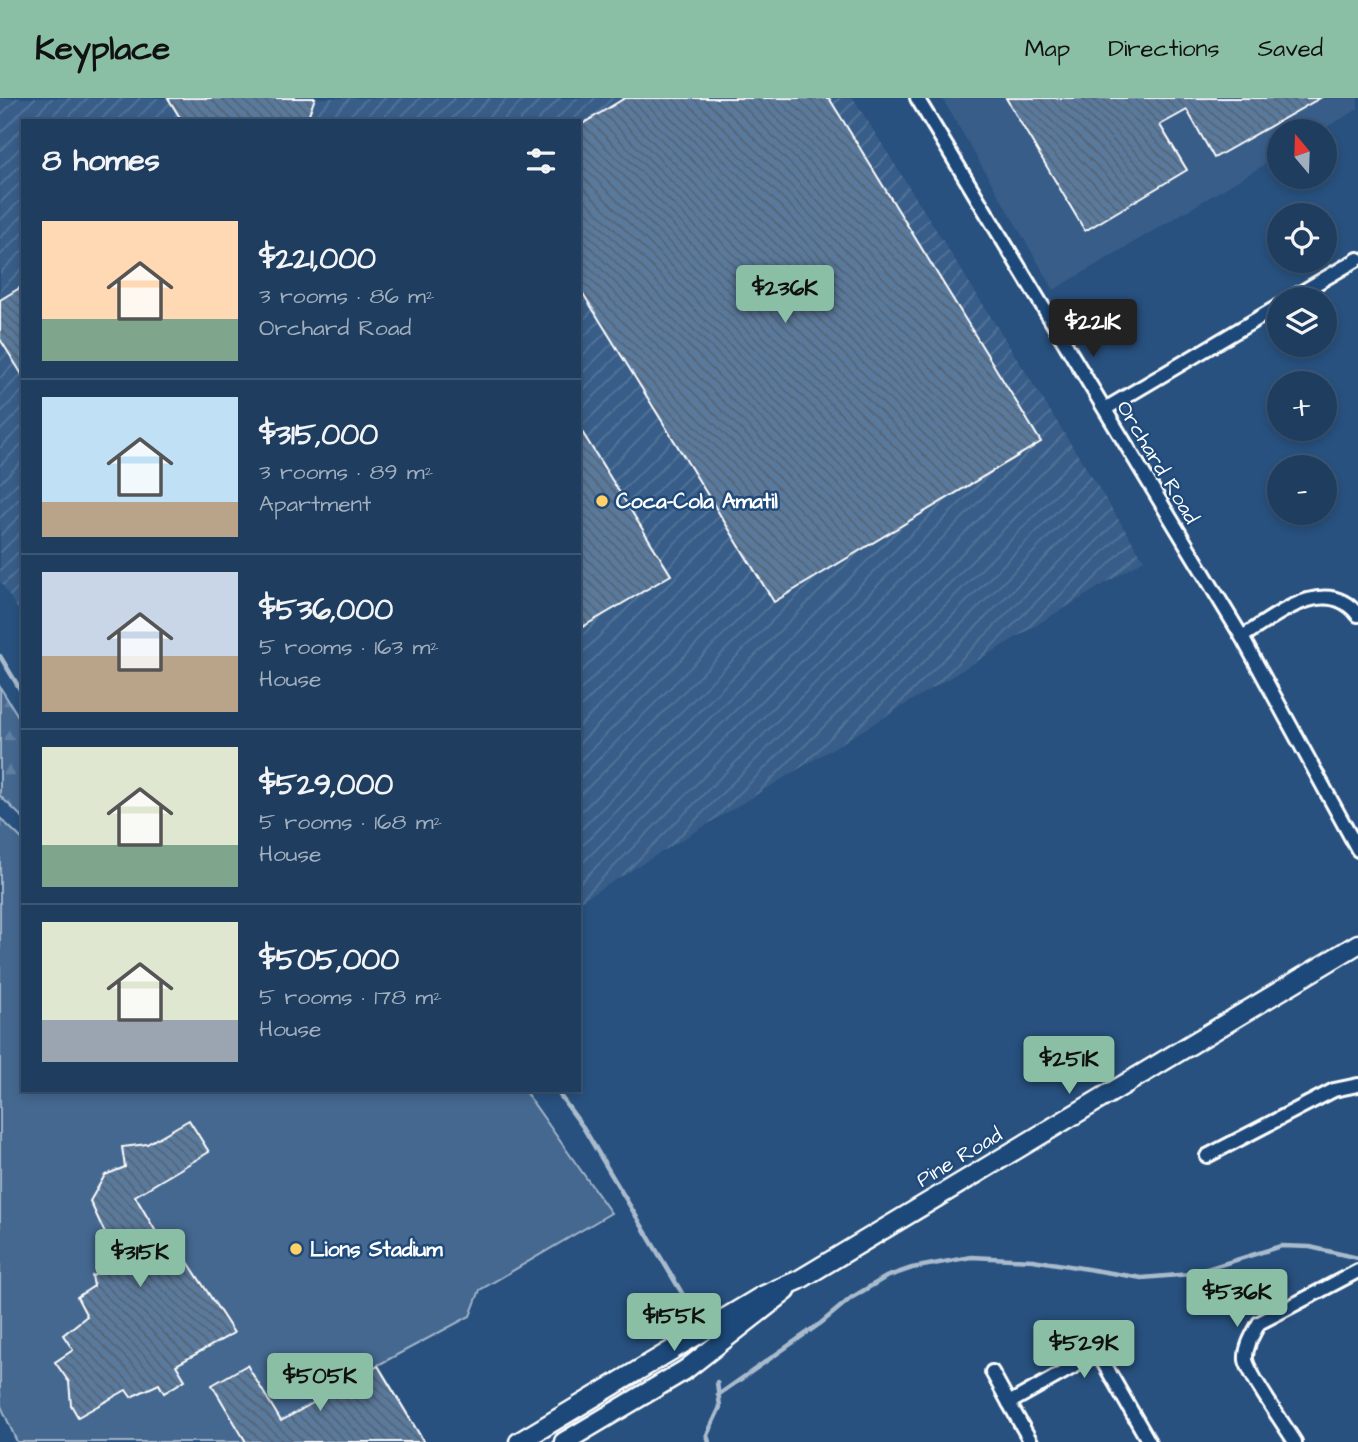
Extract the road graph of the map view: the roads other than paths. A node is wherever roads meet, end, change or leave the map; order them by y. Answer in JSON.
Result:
{"nodes":[{"id":1,"x":916,"y":98,"type":"edge"},
{"id":2,"x":1358,"y":259,"type":"edge"},
{"id":3,"x":1310,"y":287,"type":"edge"},
{"id":4,"x":1267,"y":313,"type":"edge"},
{"id":5,"x":1105,"y":409,"type":"junction"},
{"id":6,"x":1358,"y":615,"type":"edge"},
{"id":7,"x":1242,"y":637,"type":"junction"},
{"id":8,"x":1358,"y":850,"type":"edge"},
{"id":9,"x":1358,"y":944,"type":"edge"},
{"id":10,"x":1358,"y":1085,"type":"edge"},
{"id":11,"x":1207,"y":1156,"type":"dead end"},
{"id":12,"x":1358,"y":1271,"type":"edge"},
{"id":13,"x":799,"y":1280,"type":"junction"},
{"id":14,"x":992,"y":1373,"type":"dead end"},
{"id":15,"x":1009,"y":1403,"type":"junction"},
{"id":16,"x":519,"y":1442,"type":"edge"},
{"id":17,"x":564,"y":1442,"type":"edge"},
{"id":18,"x":1031,"y":1442,"type":"edge"},
{"id":19,"x":1149,"y":1442,"type":"edge"},
{"id":20,"x":1295,"y":1442,"type":"edge"}],
"edges":[{"from":1,"to":5,"type":"street","name":"Orchard Road"},
{"from":2,"to":3,"type":"street"},
{"from":4,"to":5,"type":"street"},
{"from":5,"to":7,"type":"street","name":"Orchard Road"},
{"from":6,"to":7,"type":"street"},
{"from":7,"to":8,"type":"street","name":"Orchard Road"},
{"from":9,"to":13,"type":"street","name":"Pine Road"},
{"from":10,"to":11,"type":"street"},
{"from":12,"to":20,"type":"street"},
{"from":13,"to":16,"type":"street","name":"Pine Road"},
{"from":13,"to":17,"type":"street","name":"Pine Road"},
{"from":14,"to":15,"type":"street"},
{"from":15,"to":18,"type":"street"},
{"from":15,"to":19,"type":"street"}]}
